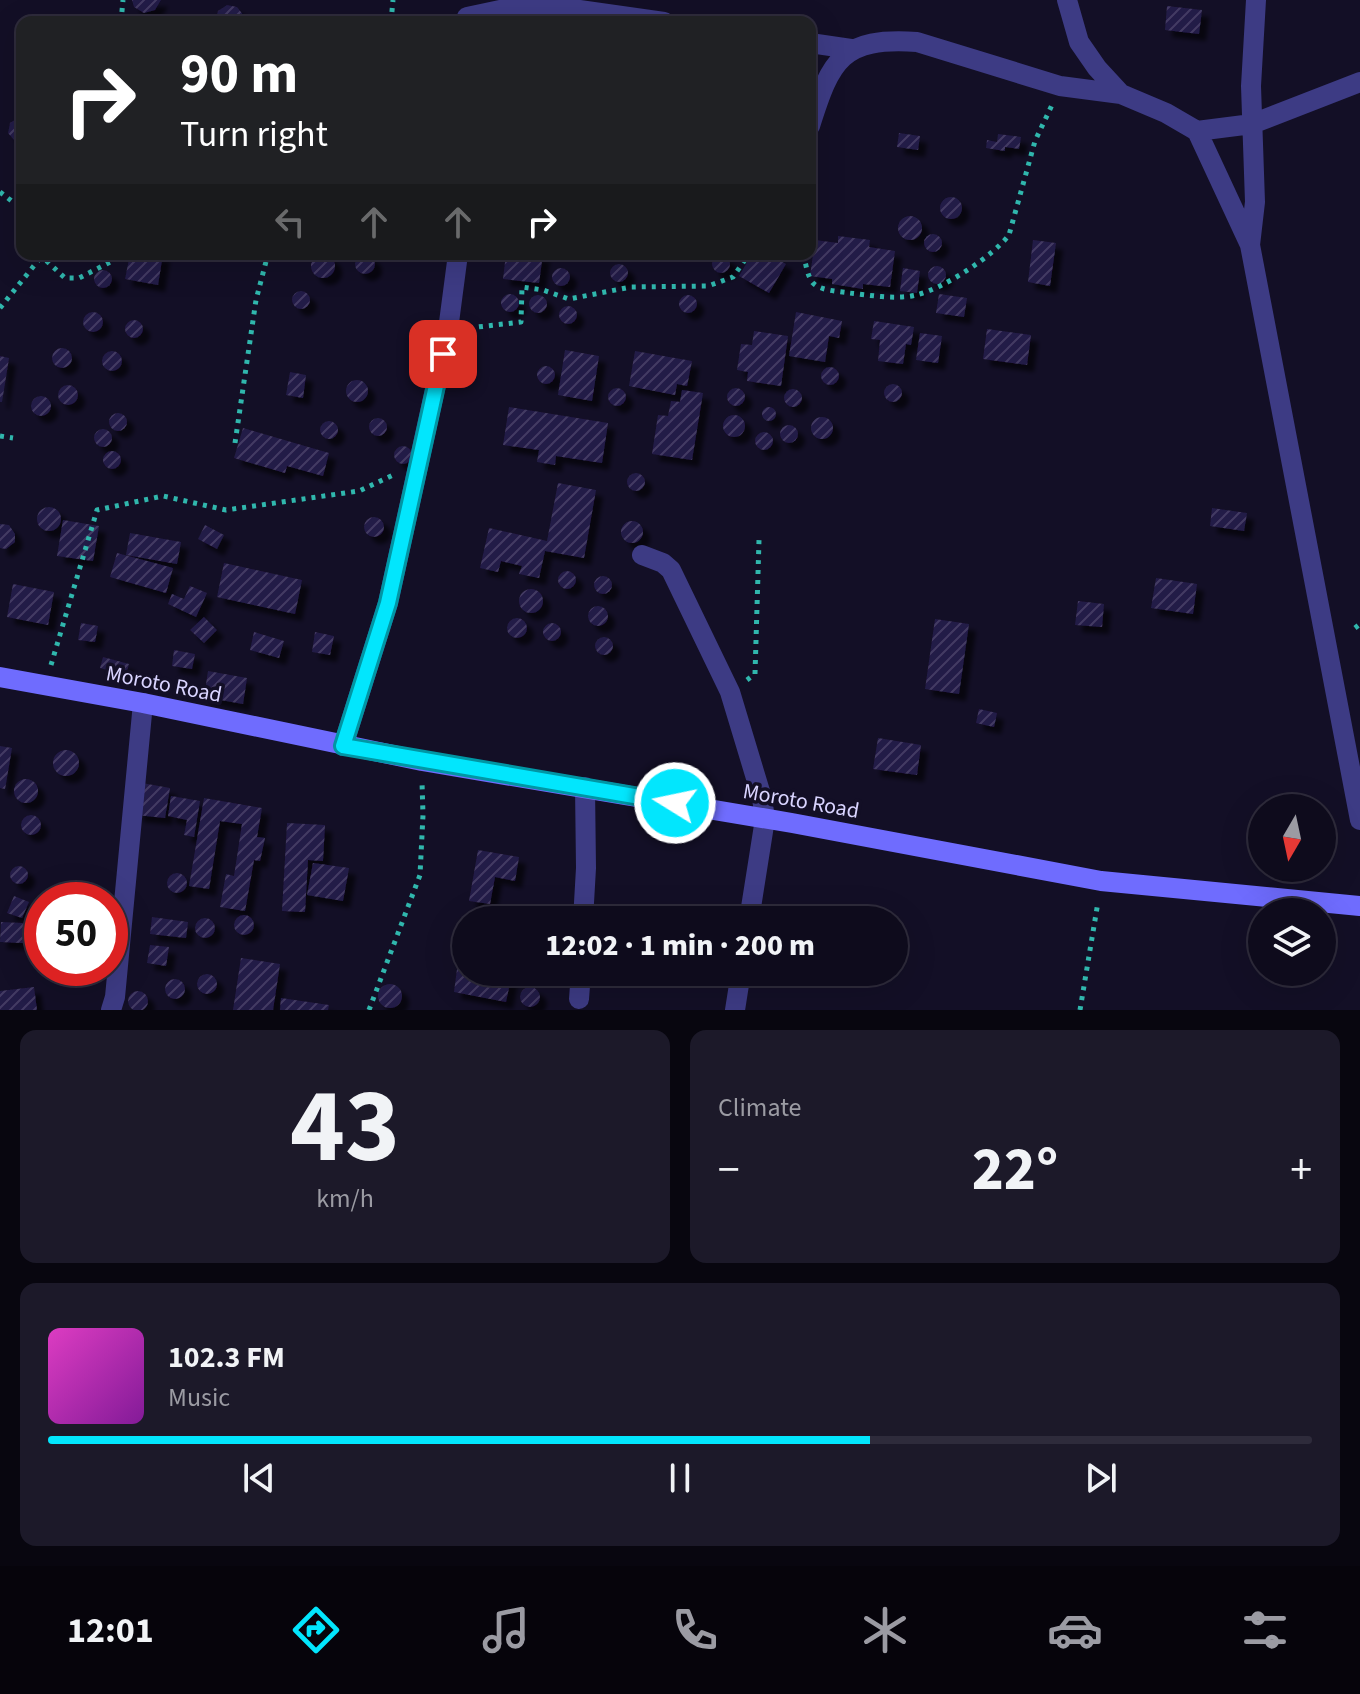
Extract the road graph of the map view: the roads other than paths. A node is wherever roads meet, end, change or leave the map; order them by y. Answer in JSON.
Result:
{"nodes":[{"id":1,"x":1067,"y":0,"type":"edge"},
{"id":2,"x":1256,"y":0,"type":"edge"},
{"id":3,"x":468,"y":13,"type":"edge"},
{"id":4,"x":622,"y":16,"type":"edge"},
{"id":5,"x":816,"y":44,"type":"edge"},
{"id":6,"x":851,"y":49,"type":"junction"},
{"id":7,"x":1360,"y":82,"type":"edge"},
{"id":8,"x":1121,"y":94,"type":"junction"},
{"id":9,"x":816,"y":106,"type":"edge"},
{"id":10,"x":1252,"y":124,"type":"junction"},
{"id":11,"x":1197,"y":131,"type":"junction"},
{"id":12,"x":1250,"y":245,"type":"junction"},
{"id":13,"x":457,"y":260,"type":"edge"},
{"id":14,"x":642,"y":555,"type":"dead end"},
{"id":15,"x":0,"y":677,"type":"edge"},
{"id":16,"x":143,"y":703,"type":"junction"},
{"id":17,"x":343,"y":746,"type":"junction"},
{"id":18,"x":585,"y":787,"type":"junction"},
{"id":19,"x":765,"y":819,"type":"junction"},
{"id":20,"x":1360,"y":820,"type":"edge"},
{"id":21,"x":584,"y":906,"type":"edge"},
{"id":22,"x":751,"y":906,"type":"edge"},
{"id":23,"x":1360,"y":906,"type":"edge"},
{"id":24,"x":580,"y":986,"type":"edge"},
{"id":25,"x":739,"y":986,"type":"edge"},
{"id":26,"x":579,"y":999,"type":"dead end"},
{"id":27,"x":111,"y":1010,"type":"edge"},
{"id":28,"x":735,"y":1010,"type":"edge"}],
"edges":[{"from":1,"to":8,"type":"street"},
{"from":2,"to":10,"type":"street"},
{"from":3,"to":4,"type":"street"},
{"from":5,"to":6,"type":"street"},
{"from":6,"to":8,"type":"street"},
{"from":6,"to":9,"type":"street"},
{"from":7,"to":10,"type":"street"},
{"from":8,"to":11,"type":"street"},
{"from":10,"to":11,"type":"street"},
{"from":10,"to":12,"type":"street"},
{"from":11,"to":12,"type":"street"},
{"from":12,"to":20,"type":"street"},
{"from":13,"to":17,"type":"street"},
{"from":14,"to":19,"type":"street"},
{"from":15,"to":16,"type":"main road","name":"Moroto Road"},
{"from":16,"to":17,"type":"main road","name":"Moroto Road"},
{"from":16,"to":27,"type":"street"},
{"from":17,"to":18,"type":"main road","name":"Moroto Road"},
{"from":18,"to":19,"type":"main road","name":"Moroto Road"},
{"from":18,"to":21,"type":"street"},
{"from":19,"to":22,"type":"street"},
{"from":19,"to":23,"type":"main road","name":"Moroto Road"},
{"from":24,"to":26,"type":"street"},
{"from":25,"to":28,"type":"street"}]}
